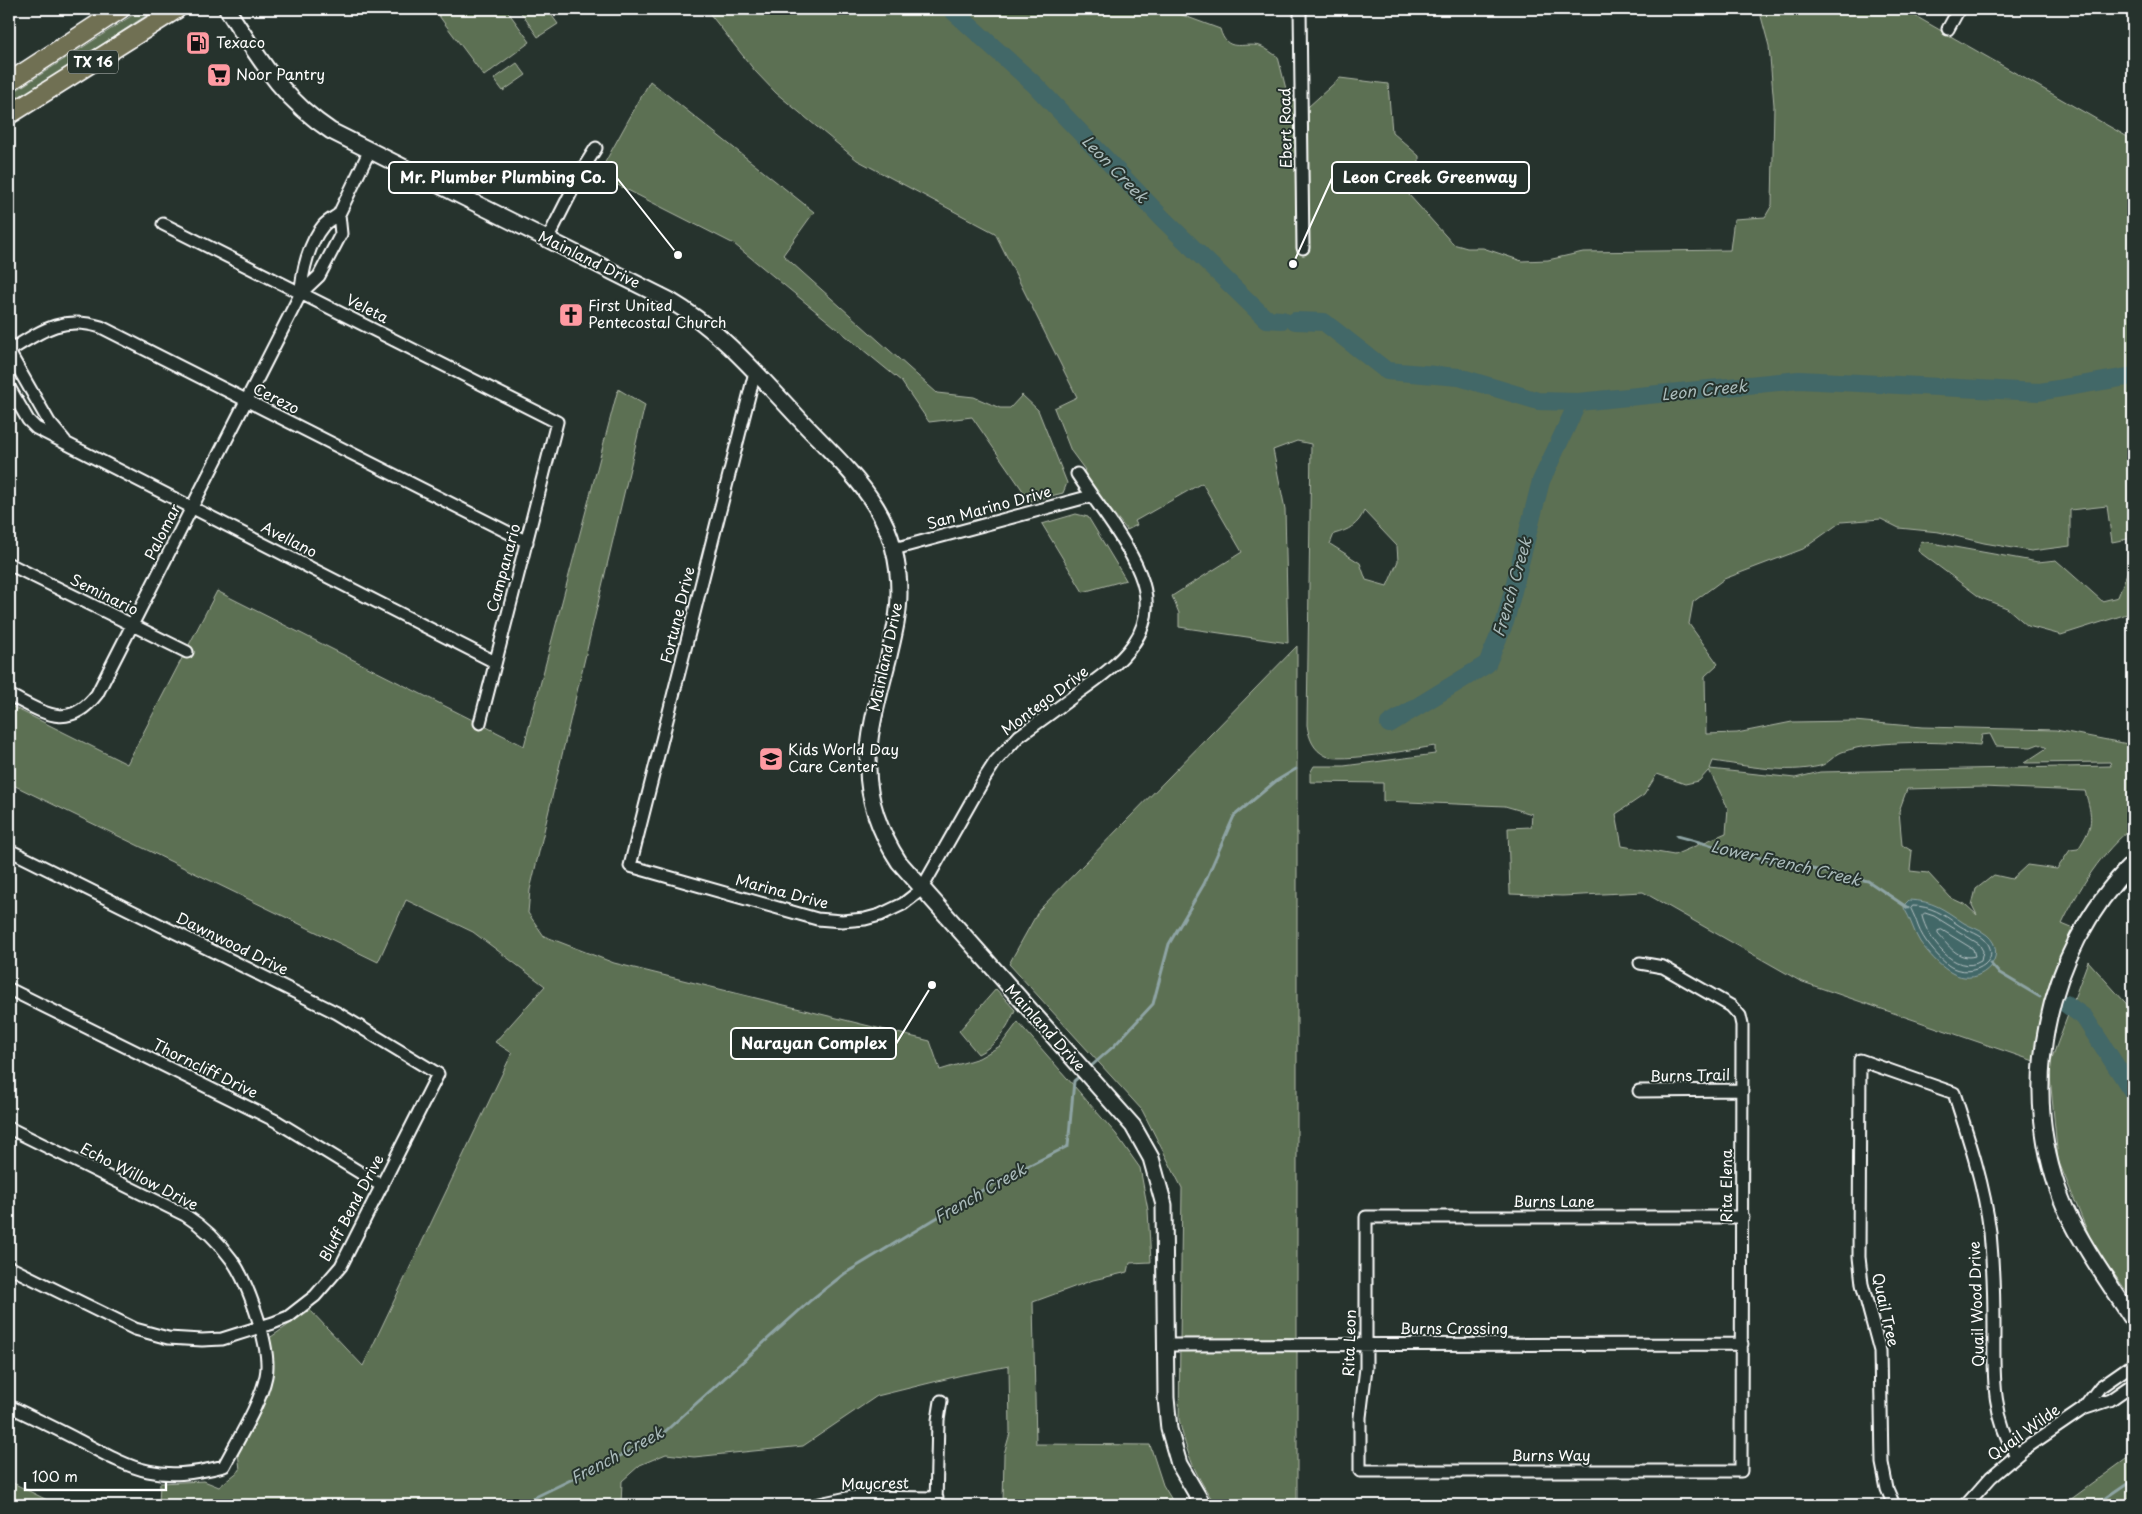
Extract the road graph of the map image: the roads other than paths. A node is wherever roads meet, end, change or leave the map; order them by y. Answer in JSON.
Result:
{"nodes":[{"id":1,"x":121,"y":9,"type":"edge"},
{"id":2,"x":177,"y":9,"type":"edge"},
{"id":3,"x":227,"y":9,"type":"edge"},
{"id":4,"x":1300,"y":9,"type":"edge"},
{"id":5,"x":1959,"y":9,"type":"edge"},
{"id":6,"x":1948,"y":29,"type":"dead end"},
{"id":7,"x":9,"y":82,"type":"edge"},
{"id":8,"x":9,"y":115,"type":"edge"},
{"id":9,"x":596,"y":148,"type":"dead end"},
{"id":10,"x":369,"y":152,"type":"junction"},
{"id":11,"x":339,"y":214,"type":"junction"},
{"id":12,"x":163,"y":224,"type":"dead end"},
{"id":13,"x":548,"y":240,"type":"junction"},
{"id":14,"x":1303,"y":248,"type":"dead end"},
{"id":15,"x":309,"y":254,"type":"junction"},
{"id":16,"x":326,"y":263,"type":"junction"},
{"id":17,"x":301,"y":293,"type":"junction"},
{"id":18,"x":9,"y":351,"type":"edge"},
{"id":19,"x":754,"y":372,"type":"junction"},
{"id":20,"x":9,"y":388,"type":"edge"},
{"id":21,"x":246,"y":401,"type":"junction"},
{"id":22,"x":556,"y":422,"type":"joint"},
{"id":23,"x":69,"y":446,"type":"junction"},
{"id":24,"x":1077,"y":474,"type":"dead end"},
{"id":25,"x":1091,"y":496,"type":"junction"},
{"id":26,"x":192,"y":508,"type":"junction"},
{"id":27,"x":527,"y":542,"type":"junction"},
{"id":28,"x":894,"y":549,"type":"junction"},
{"id":29,"x":9,"y":564,"type":"edge"},
{"id":30,"x":132,"y":625,"type":"junction"},
{"id":31,"x":187,"y":652,"type":"dead end"},
{"id":32,"x":495,"y":662,"type":"junction"},
{"id":33,"x":9,"y":695,"type":"edge"},
{"id":34,"x":480,"y":723,"type":"dead end"},
{"id":35,"x":9,"y":850,"type":"edge"},
{"id":36,"x":2133,"y":863,"type":"edge"},
{"id":37,"x":630,"y":866,"type":"joint"},
{"id":38,"x":921,"y":890,"type":"junction"},
{"id":39,"x":1640,"y":963,"type":"dead end"},
{"id":40,"x":9,"y":989,"type":"edge"},
{"id":41,"x":1860,"y":1060,"type":"joint"},
{"id":42,"x":438,"y":1074,"type":"joint"},
{"id":43,"x":1742,"y":1090,"type":"junction"},
{"id":44,"x":1639,"y":1091,"type":"dead end"},
{"id":45,"x":9,"y":1128,"type":"edge"},
{"id":46,"x":382,"y":1186,"type":"junction"},
{"id":47,"x":1366,"y":1217,"type":"joint"},
{"id":48,"x":1742,"y":1217,"type":"junction"},
{"id":49,"x":9,"y":1267,"type":"edge"},
{"id":50,"x":2133,"y":1320,"type":"edge"},
{"id":51,"x":261,"y":1328,"type":"junction"},
{"id":52,"x":1366,"y":1344,"type":"junction"},
{"id":53,"x":1742,"y":1344,"type":"junction"},
{"id":54,"x":1166,"y":1345,"type":"junction"},
{"id":55,"x":2133,"y":1364,"type":"edge"},
{"id":56,"x":2133,"y":1384,"type":"edge"},
{"id":57,"x":941,"y":1401,"type":"dead end"},
{"id":58,"x":9,"y":1406,"type":"edge"},
{"id":59,"x":2083,"y":1409,"type":"junction"},
{"id":60,"x":2016,"y":1455,"type":"junction"},
{"id":61,"x":1360,"y":1470,"type":"joint"},
{"id":62,"x":1741,"y":1471,"type":"joint"},
{"id":63,"x":937,"y":1502,"type":"edge"},
{"id":64,"x":815,"y":1505,"type":"edge"},
{"id":65,"x":1203,"y":1505,"type":"edge"},
{"id":66,"x":1894,"y":1505,"type":"edge"},
{"id":67,"x":1966,"y":1505,"type":"edge"}],
"edges":[{"from":1,"to":7,"type":"main road","number":"TX 16"},
{"from":2,"to":8,"type":"main road","number":"TX 16"},
{"from":3,"to":10,"type":"main road","name":"Mainland Drive"},
{"from":4,"to":14,"type":"street","name":"Ebert Road"},
{"from":5,"to":6,"type":"street"},
{"from":9,"to":13,"type":"street"},
{"from":10,"to":11,"type":"street","name":"Palomar"},
{"from":10,"to":13,"type":"main road","name":"Mainland Drive"},
{"from":11,"to":15,"type":"street","name":"Palomar"},
{"from":11,"to":16,"type":"street","name":"Palomar"},
{"from":12,"to":17,"type":"street","name":"Veleta"},
{"from":13,"to":19,"type":"main road","name":"Mainland Drive"},
{"from":15,"to":16,"type":"street"},
{"from":15,"to":17,"type":"street","name":"Palomar"},
{"from":16,"to":17,"type":"street","name":"Palomar"},
{"from":17,"to":21,"type":"street","name":"Palomar"},
{"from":17,"to":22,"type":"street","name":"Veleta"},
{"from":18,"to":21,"type":"street","name":"Cerezo"},
{"from":18,"to":23,"type":"street","name":"Avellano"},
{"from":19,"to":28,"type":"main road","name":"Mainland Drive"},
{"from":19,"to":37,"type":"street","name":"Fortune Drive"},
{"from":20,"to":23,"type":"street","name":"Avellano"},
{"from":21,"to":26,"type":"street","name":"Palomar"},
{"from":21,"to":27,"type":"street","name":"Cerezo"},
{"from":22,"to":27,"type":"street","name":"Campanario"},
{"from":23,"to":26,"type":"street","name":"Avellano"},
{"from":24,"to":25,"type":"street","name":"Montego Drive"},
{"from":25,"to":28,"type":"street","name":"San Marino Drive"},
{"from":25,"to":38,"type":"street","name":"Montego Drive"},
{"from":26,"to":30,"type":"street","name":"Palomar"},
{"from":26,"to":32,"type":"street","name":"Avellano"},
{"from":27,"to":32,"type":"street","name":"Campanario"},
{"from":28,"to":38,"type":"main road","name":"Mainland Drive"},
{"from":29,"to":30,"type":"street","name":"Seminario"},
{"from":30,"to":31,"type":"street","name":"Seminario"},
{"from":30,"to":33,"type":"street","name":"Palomar"},
{"from":32,"to":34,"type":"street","name":"Campanario"},
{"from":35,"to":42,"type":"street","name":"Dawnwood Drive"},
{"from":36,"to":50,"type":"main road"},
{"from":37,"to":38,"type":"street","name":"Marina Drive"},
{"from":38,"to":54,"type":"main road","name":"Mainland Drive"},
{"from":39,"to":43,"type":"street","name":"Rita Elena"},
{"from":40,"to":46,"type":"street","name":"Thorncliff Drive"},
{"from":41,"to":60,"type":"street","name":"Quail Wood Drive"},
{"from":41,"to":66,"type":"street","name":"Quail Tree"},
{"from":42,"to":46,"type":"street","name":"Bluff Bend Drive"},
{"from":43,"to":44,"type":"street","name":"Burns Trail"},
{"from":43,"to":48,"type":"street","name":"Rita Elena"},
{"from":45,"to":51,"type":"street","name":"Echo Willow Drive"},
{"from":46,"to":51,"type":"street","name":"Bluff Bend Drive"},
{"from":47,"to":48,"type":"street","name":"Burns Lane"},
{"from":47,"to":52,"type":"street","name":"Rita Leon"},
{"from":48,"to":53,"type":"street","name":"Rita Elena"},
{"from":49,"to":51,"type":"street","name":"Bluff Bend Drive"},
{"from":51,"to":58,"type":"street","name":"Echo Willow Drive"},
{"from":52,"to":53,"type":"street","name":"Burns Crossing"},
{"from":52,"to":54,"type":"street","name":"Burns Crossing"},
{"from":52,"to":61,"type":"street","name":"Rita Leon"},
{"from":53,"to":62,"type":"street","name":"Rita Elena"},
{"from":54,"to":65,"type":"main road","name":"Mainland Drive"},
{"from":55,"to":59,"type":"street","name":"Quail Wilde"},
{"from":56,"to":59,"type":"street","name":"Quail Wilde"},
{"from":57,"to":63,"type":"street"},
{"from":59,"to":60,"type":"street","name":"Quail Wilde"},
{"from":60,"to":67,"type":"street","name":"Quail Wilde"},
{"from":61,"to":62,"type":"street","name":"Burns Way"},
{"from":63,"to":64,"type":"street","name":"Maycrest"}]}
